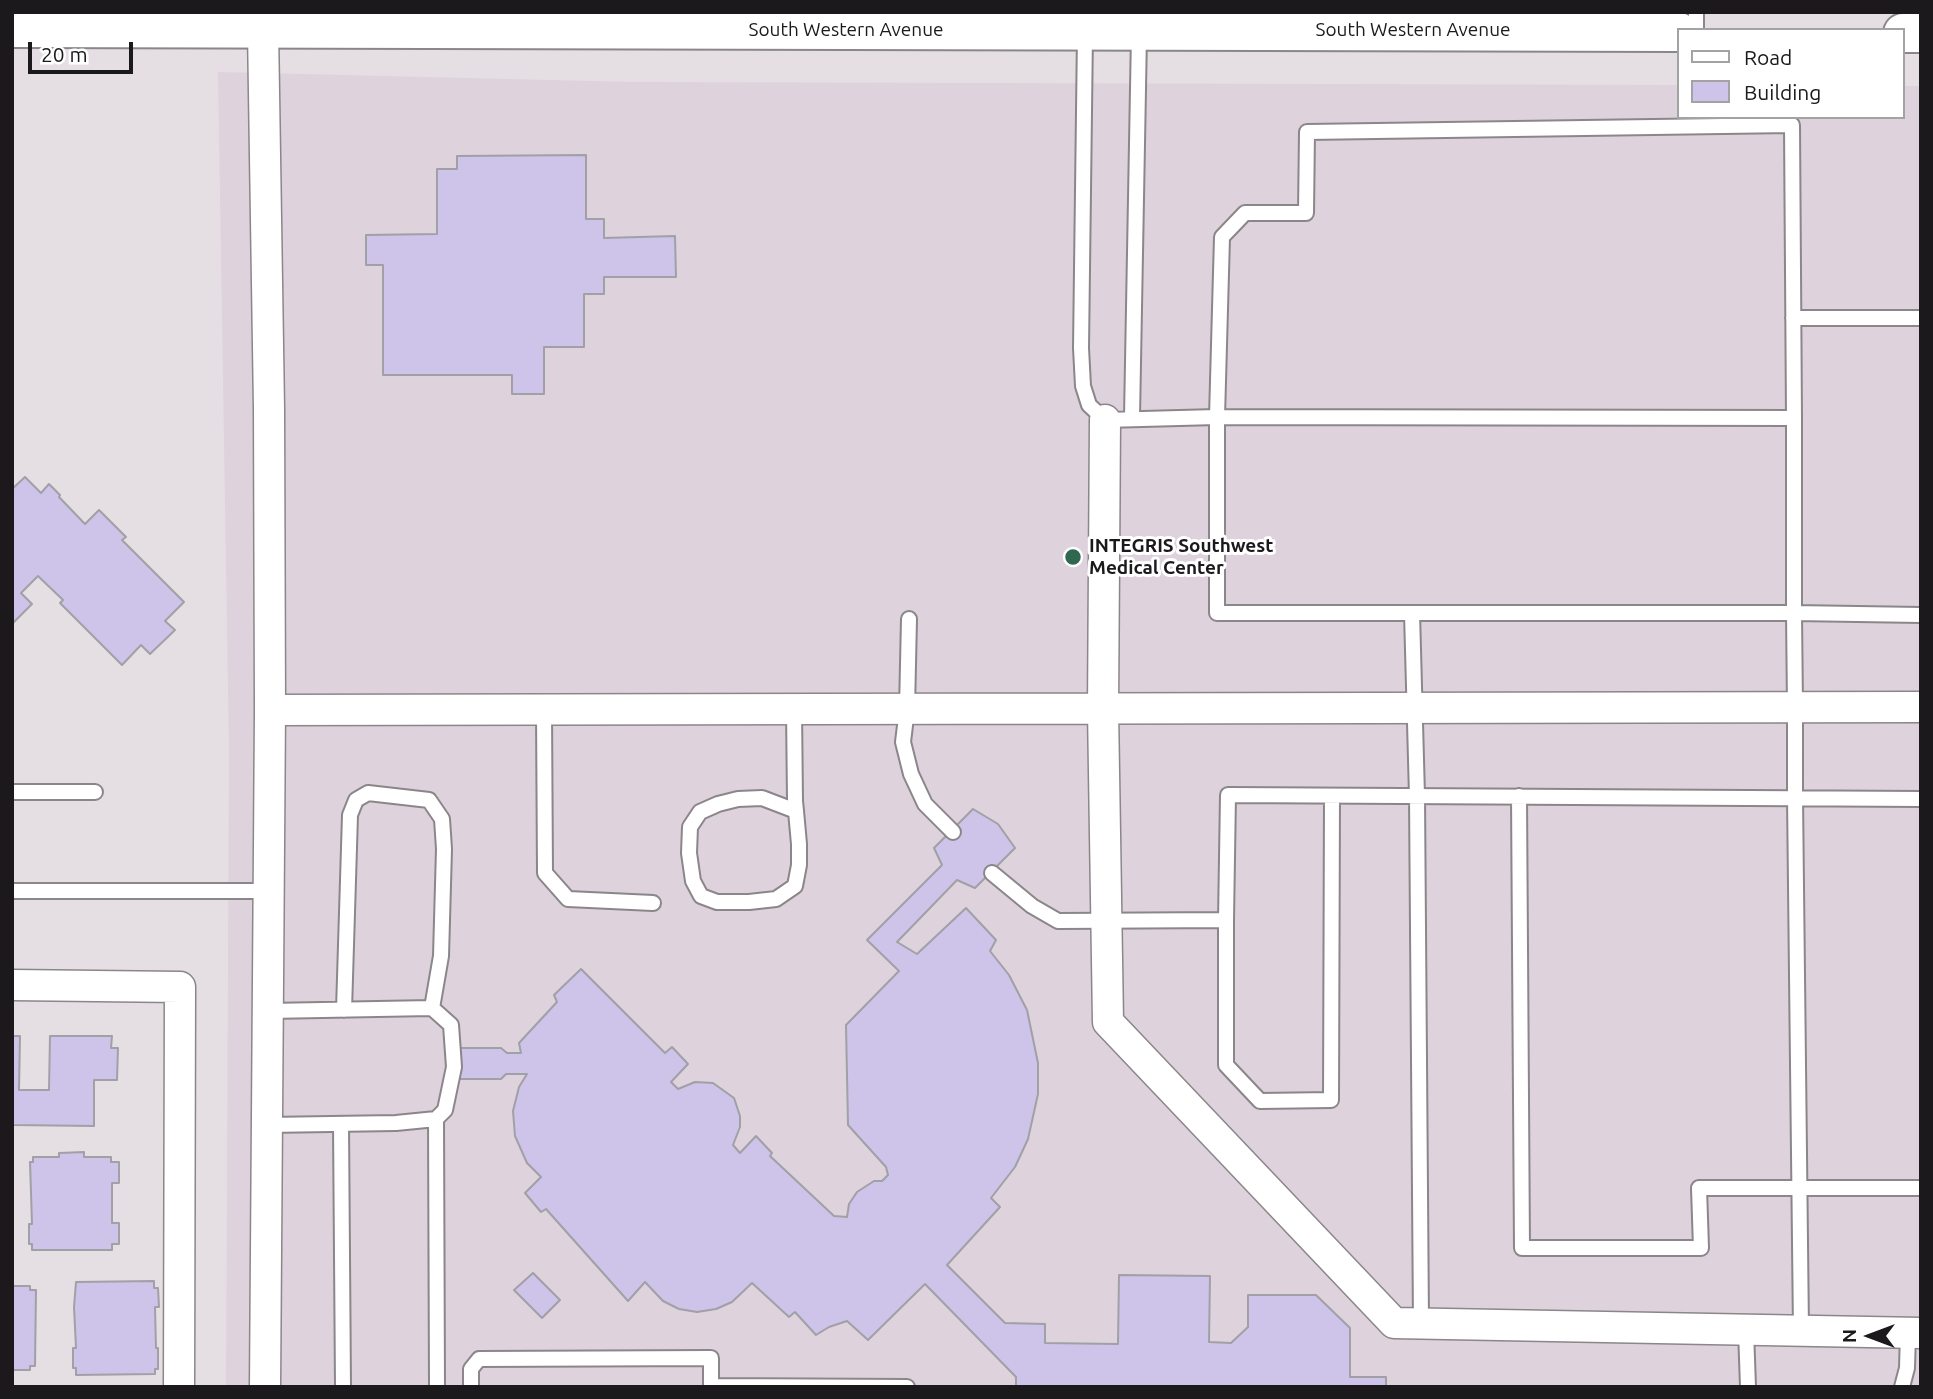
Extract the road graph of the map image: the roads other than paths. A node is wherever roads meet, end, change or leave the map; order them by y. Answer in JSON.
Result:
{"nodes":[{"id":1,"x":1228,"y":21,"type":"edge"},
{"id":2,"x":417,"y":22,"type":"edge"},
{"id":3,"x":12,"y":29,"type":"edge"},
{"id":4,"x":263,"y":29,"type":"junction"},
{"id":5,"x":1085,"y":29,"type":"junction"},
{"id":6,"x":1139,"y":29,"type":"junction"},
{"id":7,"x":1678,"y":32,"type":"edge"},
{"id":8,"x":1793,"y":318,"type":"junction"},
{"id":9,"x":1921,"y":318,"type":"edge"},
{"id":10,"x":1217,"y":417,"type":"junction"},
{"id":11,"x":1119,"y":418,"type":"junction"},
{"id":12,"x":1794,"y":418,"type":"junction"},
{"id":13,"x":1412,"y":613,"type":"junction"},
{"id":14,"x":1794,"y":613,"type":"junction"},
{"id":15,"x":1921,"y":615,"type":"edge"},
{"id":16,"x":909,"y":618,"type":"dead end"},
{"id":17,"x":1795,"y":707,"type":"junction"},
{"id":18,"x":1921,"y":707,"type":"edge"},
{"id":19,"x":1416,"y":708,"type":"junction"},
{"id":20,"x":794,"y":709,"type":"junction"},
{"id":21,"x":907,"y":709,"type":"junction"},
{"id":22,"x":1102,"y":709,"type":"junction"},
{"id":23,"x":270,"y":710,"type":"junction"},
{"id":24,"x":544,"y":711,"type":"junction"},
{"id":25,"x":12,"y":792,"type":"edge"},
{"id":26,"x":95,"y":792,"type":"dead end"},
{"id":27,"x":1332,"y":796,"type":"junction"},
{"id":28,"x":1417,"y":796,"type":"junction"},
{"id":29,"x":1519,"y":796,"type":"junction"},
{"id":30,"x":1795,"y":797,"type":"junction"},
{"id":31,"x":1921,"y":799,"type":"edge"},
{"id":32,"x":796,"y":811,"type":"junction"},
{"id":33,"x":953,"y":832,"type":"dead end"},
{"id":34,"x":992,"y":873,"type":"dead end"},
{"id":35,"x":12,"y":891,"type":"edge"},
{"id":36,"x":268,"y":891,"type":"junction"},
{"id":37,"x":653,"y":903,"type":"dead end"},
{"id":38,"x":1106,"y":920,"type":"junction"},
{"id":39,"x":1226,"y":920,"type":"junction"},
{"id":40,"x":12,"y":985,"type":"edge"},
{"id":41,"x":432,"y":1008,"type":"junction"},
{"id":42,"x":344,"y":1010,"type":"junction"},
{"id":43,"x":268,"y":1011,"type":"junction"},
{"id":44,"x":436,"y":1119,"type":"junction"},
{"id":45,"x":341,"y":1124,"type":"junction"},
{"id":46,"x":267,"y":1125,"type":"junction"},
{"id":47,"x":1800,"y":1188,"type":"junction"},
{"id":48,"x":1921,"y":1188,"type":"edge"},
{"id":49,"x":1421,"y":1323,"type":"junction"},
{"id":50,"x":1746,"y":1330,"type":"junction"},
{"id":51,"x":1801,"y":1331,"type":"junction"},
{"id":52,"x":1914,"y":1333,"type":"edge"},
{"id":53,"x":711,"y":1386,"type":"edge"},
{"id":54,"x":792,"y":1386,"type":"edge"},
{"id":55,"x":179,"y":1387,"type":"edge"},
{"id":56,"x":265,"y":1387,"type":"edge"},
{"id":57,"x":343,"y":1387,"type":"edge"},
{"id":58,"x":437,"y":1387,"type":"edge"},
{"id":59,"x":471,"y":1387,"type":"edge"},
{"id":60,"x":907,"y":1387,"type":"edge"},
{"id":61,"x":1748,"y":1387,"type":"edge"},
{"id":62,"x":1902,"y":1387,"type":"edge"}],
"edges":[{"from":1,"to":6,"type":"main road","name":"South Western Avenue"},
{"from":1,"to":7,"type":"main road","name":"South Western Avenue"},
{"from":2,"to":4,"type":"main road","name":"South Western Avenue"},
{"from":2,"to":5,"type":"main road","name":"South Western Avenue"},
{"from":3,"to":4,"type":"main road","name":"South Western Avenue"},
{"from":4,"to":23,"type":"street"},
{"from":5,"to":6,"type":"main road","name":"South Western Avenue"},
{"from":5,"to":11,"type":"lane"},
{"from":6,"to":11,"type":"lane"},
{"from":8,"to":9,"type":"lane"},
{"from":8,"to":10,"type":"lane"},
{"from":8,"to":12,"type":"lane"},
{"from":10,"to":11,"type":"lane"},
{"from":10,"to":12,"type":"lane"},
{"from":10,"to":13,"type":"lane"},
{"from":11,"to":22,"type":"street"},
{"from":12,"to":14,"type":"lane"},
{"from":13,"to":14,"type":"lane"},
{"from":13,"to":19,"type":"lane"},
{"from":14,"to":15,"type":"lane"},
{"from":14,"to":17,"type":"lane"},
{"from":16,"to":21,"type":"lane"},
{"from":17,"to":18,"type":"street"},
{"from":17,"to":19,"type":"street"},
{"from":17,"to":30,"type":"lane"},
{"from":19,"to":22,"type":"street"},
{"from":19,"to":28,"type":"lane"},
{"from":20,"to":21,"type":"street"},
{"from":20,"to":24,"type":"street"},
{"from":20,"to":32,"type":"lane"},
{"from":21,"to":22,"type":"street"},
{"from":21,"to":33,"type":"lane"},
{"from":22,"to":38,"type":"street"},
{"from":23,"to":24,"type":"street"},
{"from":23,"to":36,"type":"street"},
{"from":24,"to":37,"type":"lane"},
{"from":25,"to":26,"type":"lane"},
{"from":27,"to":28,"type":"lane"},
{"from":27,"to":39,"type":"lane"},
{"from":27,"to":39,"type":"lane"},
{"from":28,"to":29,"type":"lane"},
{"from":28,"to":49,"type":"lane"},
{"from":29,"to":30,"type":"lane"},
{"from":29,"to":47,"type":"lane"},
{"from":30,"to":31,"type":"lane"},
{"from":30,"to":47,"type":"lane"},
{"from":32,"to":32,"type":"lane"},
{"from":34,"to":38,"type":"lane"},
{"from":35,"to":36,"type":"lane"},
{"from":36,"to":43,"type":"street"},
{"from":38,"to":39,"type":"lane"},
{"from":38,"to":49,"type":"street"},
{"from":40,"to":55,"type":"street"},
{"from":41,"to":42,"type":"lane"},
{"from":41,"to":42,"type":"lane"},
{"from":41,"to":44,"type":"lane"},
{"from":42,"to":43,"type":"lane"},
{"from":43,"to":46,"type":"street"},
{"from":44,"to":45,"type":"lane"},
{"from":44,"to":58,"type":"lane"},
{"from":45,"to":46,"type":"lane"},
{"from":45,"to":57,"type":"lane"},
{"from":46,"to":56,"type":"street"},
{"from":47,"to":48,"type":"lane"},
{"from":47,"to":51,"type":"lane"},
{"from":49,"to":50,"type":"street"},
{"from":50,"to":51,"type":"street"},
{"from":50,"to":61,"type":"lane"},
{"from":51,"to":52,"type":"street"},
{"from":52,"to":62,"type":"lane"},
{"from":53,"to":54,"type":"lane"},
{"from":53,"to":59,"type":"lane"},
{"from":54,"to":60,"type":"lane"}]}
